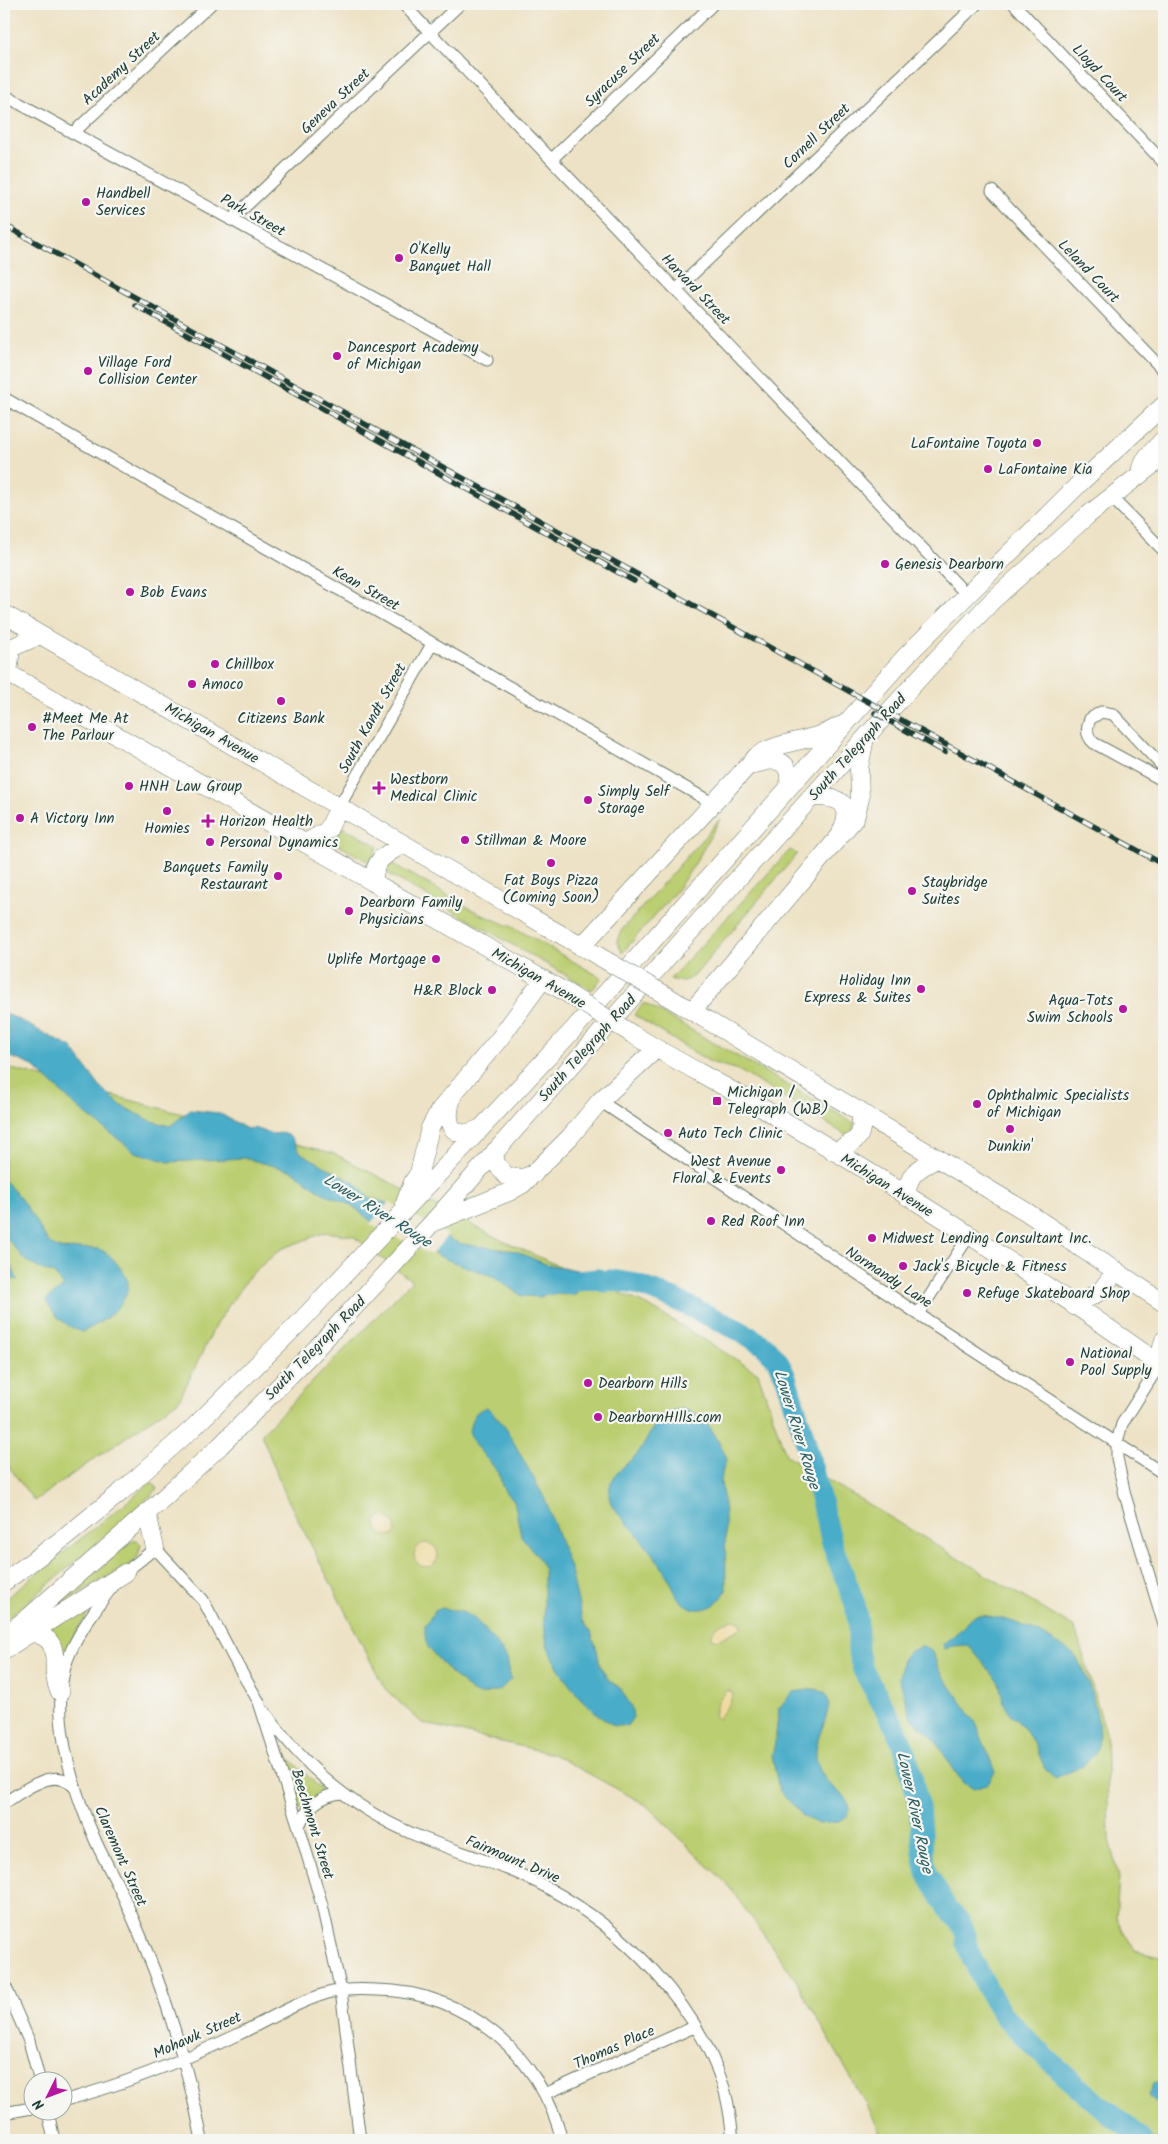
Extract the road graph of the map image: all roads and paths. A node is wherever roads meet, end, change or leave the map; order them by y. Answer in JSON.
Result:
{"nodes":[{"id":1,"x":210,"y":4,"type":"edge"},
{"id":2,"x":403,"y":4,"type":"edge"},
{"id":3,"x":460,"y":4,"type":"edge"},
{"id":4,"x":713,"y":4,"type":"edge"},
{"id":5,"x":977,"y":4,"type":"edge"},
{"id":6,"x":1014,"y":4,"type":"edge"},
{"id":7,"x":430,"y":32,"type":"junction"},
{"id":8,"x":4,"y":95,"type":"edge"},
{"id":9,"x":73,"y":133,"type":"junction"},
{"id":10,"x":552,"y":159,"type":"junction"},
{"id":11,"x":1164,"y":163,"type":"edge"},
{"id":12,"x":992,"y":191,"type":"dead end"},
{"id":13,"x":231,"y":220,"type":"junction"},
{"id":14,"x":676,"y":290,"type":"junction"},
{"id":15,"x":487,"y":360,"type":"dead end"},
{"id":16,"x":1164,"y":371,"type":"edge"},
{"id":17,"x":4,"y":398,"type":"edge"},
{"id":18,"x":1164,"y":406,"type":"edge"},
{"id":19,"x":1164,"y":439,"type":"edge"},
{"id":20,"x":1164,"y":456,"type":"edge"},
{"id":21,"x":1098,"y":467,"type":"junction"},
{"id":22,"x":1135,"y":479,"type":"junction"},
{"id":23,"x":1111,"y":497,"type":"junction"},
{"id":24,"x":1164,"y":552,"type":"edge"},
{"id":25,"x":967,"y":594,"type":"junction"},
{"id":26,"x":4,"y":614,"type":"edge"},
{"id":27,"x":40,"y":635,"type":"junction"},
{"id":28,"x":432,"y":644,"type":"junction"},
{"id":29,"x":5,"y":675,"type":"edge"},
{"id":30,"x":849,"y":719,"type":"junction"},
{"id":31,"x":865,"y":738,"type":"junction"},
{"id":32,"x":746,"y":768,"type":"junction"},
{"id":33,"x":1164,"y":768,"type":"edge"},
{"id":34,"x":1164,"y":780,"type":"edge"},
{"id":35,"x":790,"y":786,"type":"junction"},
{"id":36,"x":811,"y":797,"type":"junction"},
{"id":37,"x":714,"y":804,"type":"junction"},
{"id":38,"x":339,"y":807,"type":"junction"},
{"id":39,"x":840,"y":834,"type":"junction"},
{"id":40,"x":305,"y":843,"type":"junction"},
{"id":41,"x":404,"y":844,"type":"junction"},
{"id":42,"x":374,"y":883,"type":"junction"},
{"id":43,"x":582,"y":947,"type":"junction"},
{"id":44,"x":543,"y":980,"type":"junction"},
{"id":45,"x":692,"y":1011,"type":"junction"},
{"id":46,"x":656,"y":1049,"type":"junction"},
{"id":47,"x":453,"y":1095,"type":"junction"},
{"id":48,"x":600,"y":1101,"type":"junction"},
{"id":49,"x":859,"y":1110,"type":"junction"},
{"id":50,"x":481,"y":1128,"type":"junction"},
{"id":51,"x":495,"y":1150,"type":"junction"},
{"id":52,"x":834,"y":1152,"type":"junction"},
{"id":53,"x":938,"y":1158,"type":"junction"},
{"id":54,"x":534,"y":1174,"type":"junction"},
{"id":55,"x":906,"y":1196,"type":"junction"},
{"id":56,"x":402,"y":1211,"type":"junction"},
{"id":57,"x":432,"y":1223,"type":"junction"},
{"id":58,"x":969,"y":1236,"type":"junction"},
{"id":59,"x":1116,"y":1270,"type":"junction"},
{"id":60,"x":1164,"y":1303,"type":"edge"},
{"id":61,"x":1074,"y":1306,"type":"junction"},
{"id":62,"x":918,"y":1314,"type":"junction"},
{"id":63,"x":1164,"y":1340,"type":"edge"},
{"id":64,"x":1162,"y":1366,"type":"edge"},
{"id":65,"x":1117,"y":1442,"type":"junction"},
{"id":66,"x":1164,"y":1474,"type":"edge"},
{"id":67,"x":147,"y":1513,"type":"junction"},
{"id":68,"x":155,"y":1548,"type":"junction"},
{"id":69,"x":125,"y":1573,"type":"junction"},
{"id":70,"x":4,"y":1582,"type":"edge"},
{"id":71,"x":1160,"y":1595,"type":"edge"},
{"id":72,"x":1164,"y":1625,"type":"edge"},
{"id":73,"x":33,"y":1633,"type":"junction"},
{"id":74,"x":4,"y":1636,"type":"edge"},
{"id":75,"x":4,"y":1650,"type":"edge"},
{"id":76,"x":60,"y":1692,"type":"junction"},
{"id":77,"x":259,"y":1702,"type":"junction"},
{"id":78,"x":78,"y":1792,"type":"junction"},
{"id":79,"x":342,"y":1793,"type":"junction"},
{"id":80,"x":4,"y":1803,"type":"edge"},
{"id":81,"x":299,"y":1826,"type":"junction"},
{"id":82,"x":4,"y":1983,"type":"edge"},
{"id":83,"x":341,"y":1991,"type":"junction"},
{"id":84,"x":694,"y":2027,"type":"junction"},
{"id":85,"x":183,"y":2058,"type":"junction"},
{"id":86,"x":37,"y":2072,"type":"edge"},
{"id":87,"x":546,"y":2094,"type":"junction"},
{"id":88,"x":72,"y":2099,"type":"edge"},
{"id":89,"x":22,"y":2110,"type":"edge"},
{"id":90,"x":4,"y":2113,"type":"edge"},
{"id":91,"x":50,"y":2122,"type":"edge"},
{"id":92,"x":54,"y":2140,"type":"edge"},
{"id":93,"x":202,"y":2140,"type":"edge"},
{"id":94,"x":360,"y":2140,"type":"edge"},
{"id":95,"x":562,"y":2140,"type":"edge"},
{"id":96,"x":733,"y":2140,"type":"edge"}],
"edges":[{"from":1,"to":9,"type":"street","name":"Academy Street"},
{"from":2,"to":7,"type":"street","name":"Harvard Street"},
{"from":3,"to":7,"type":"street","name":"Geneva Street"},
{"from":4,"to":10,"type":"street","name":"Syracuse Street"},
{"from":5,"to":14,"type":"street","name":"Cornell Street"},
{"from":6,"to":11,"type":"street","name":"Lloyd Court"},
{"from":7,"to":10,"type":"street","name":"Harvard Street"},
{"from":7,"to":13,"type":"street","name":"Geneva Street"},
{"from":8,"to":9,"type":"street","name":"Park Street"},
{"from":9,"to":13,"type":"street","name":"Park Street"},
{"from":10,"to":14,"type":"street","name":"Harvard Street"},
{"from":12,"to":16,"type":"street","name":"Leland Court"},
{"from":13,"to":15,"type":"street","name":"Park Street"},
{"from":14,"to":25,"type":"street","name":"Harvard Street"},
{"from":17,"to":28,"type":"street","name":"Kean Street"},
{"from":18,"to":21,"type":"main road","name":"South Telegraph Road"},
{"from":19,"to":22,"type":"main road"},
{"from":20,"to":22,"type":"main road","name":"South Telegraph Road"},
{"from":21,"to":23,"type":"main road"},
{"from":21,"to":25,"type":"main road","name":"South Telegraph Road"},
{"from":22,"to":23,"type":"main road","name":"South Telegraph Road"},
{"from":23,"to":24,"type":"street"},
{"from":23,"to":31,"type":"main road","name":"South Telegraph Road"},
{"from":25,"to":30,"type":"main road","name":"South Telegraph Road"},
{"from":26,"to":27,"type":"main road","name":"Michigan Avenue"},
{"from":27,"to":29,"type":"main road"},
{"from":27,"to":38,"type":"main road","name":"Michigan Avenue"},
{"from":28,"to":37,"type":"street","name":"Kean Street"},
{"from":28,"to":38,"type":"street","name":"South Kandt Street"},
{"from":29,"to":40,"type":"main road","name":"Michigan Avenue"},
{"from":30,"to":32,"type":"main road"},
{"from":30,"to":35,"type":"main road","name":"South Telegraph Road"},
{"from":31,"to":36,"type":"main road","name":"South Telegraph Road"},
{"from":31,"to":39,"type":"main road"},
{"from":32,"to":35,"type":"main road"},
{"from":32,"to":37,"type":"main road"},
{"from":33,"to":34,"type":"street"},
{"from":35,"to":50,"type":"main road","name":"South Telegraph Road"},
{"from":36,"to":39,"type":"main road"},
{"from":36,"to":51,"type":"main road","name":"South Telegraph Road"},
{"from":37,"to":43,"type":"main road"},
{"from":38,"to":40,"type":"main road"},
{"from":38,"to":41,"type":"main road","name":"Michigan Avenue"},
{"from":39,"to":45,"type":"main road"},
{"from":40,"to":42,"type":"main road","name":"Michigan Avenue"},
{"from":41,"to":42,"type":"main road"},
{"from":41,"to":43,"type":"main road","name":"Michigan Avenue"},
{"from":42,"to":44,"type":"main road","name":"Michigan Avenue"},
{"from":43,"to":45,"type":"main road","name":"Michigan Avenue","bridge":true},
{"from":44,"to":46,"type":"main road","name":"Michigan Avenue","bridge":true},
{"from":44,"to":47,"type":"main road"},
{"from":45,"to":49,"type":"main road","name":"Michigan Avenue"},
{"from":46,"to":48,"type":"main road"},
{"from":46,"to":52,"type":"main road","name":"Michigan Avenue"},
{"from":47,"to":50,"type":"main road"},
{"from":47,"to":56,"type":"main road"},
{"from":48,"to":54,"type":"main road"},
{"from":48,"to":62,"type":"street","name":"Normandy Lane"},
{"from":49,"to":52,"type":"main road"},
{"from":49,"to":53,"type":"main road","name":"Michigan Avenue"},
{"from":50,"to":56,"type":"main road","name":"South Telegraph Road"},
{"from":51,"to":54,"type":"main road"},
{"from":51,"to":57,"type":"main road","name":"South Telegraph Road"},
{"from":52,"to":55,"type":"main road","name":"Michigan Avenue"},
{"from":53,"to":55,"type":"main road"},
{"from":53,"to":59,"type":"main road","name":"Michigan Avenue"},
{"from":54,"to":57,"type":"main road"},
{"from":55,"to":58,"type":"main road","name":"Michigan Avenue"},
{"from":56,"to":70,"type":"main road","name":"South Telegraph Road"},
{"from":57,"to":67,"type":"main road","name":"South Telegraph Road"},
{"from":58,"to":61,"type":"main road","name":"Michigan Avenue"},
{"from":58,"to":62,"type":"street"},
{"from":59,"to":60,"type":"main road","name":"Michigan Avenue"},
{"from":59,"to":61,"type":"main road"},
{"from":61,"to":64,"type":"main road","name":"Michigan Avenue"},
{"from":62,"to":65,"type":"street","name":"Normandy Lane"},
{"from":63,"to":64,"type":"main road"},
{"from":64,"to":65,"type":"street"},
{"from":65,"to":66,"type":"street","name":"Normandy Lane"},
{"from":65,"to":71,"type":"street"},
{"from":67,"to":68,"type":"main road"},
{"from":67,"to":74,"type":"main road","name":"South Telegraph Road"},
{"from":68,"to":69,"type":"street","name":"Claremont Street"},
{"from":68,"to":77,"type":"street","name":"Beechmont Street"},
{"from":69,"to":73,"type":"main road"},
{"from":69,"to":76,"type":"street","name":"Claremont Street"},
{"from":71,"to":72,"type":"street"},
{"from":73,"to":75,"type":"main road"},
{"from":73,"to":76,"type":"main road"},
{"from":76,"to":78,"type":"street","name":"Claremont Street"},
{"from":77,"to":79,"type":"street","name":"Fairmount Drive"},
{"from":77,"to":81,"type":"street","name":"Beechmont Street"},
{"from":78,"to":80,"type":"street"},
{"from":78,"to":85,"type":"street","name":"Claremont Street"},
{"from":79,"to":81,"type":"street"},
{"from":79,"to":84,"type":"street","name":"Fairmount Drive"},
{"from":81,"to":83,"type":"street","name":"Beechmont Street"},
{"from":82,"to":86,"type":"street"},
{"from":83,"to":85,"type":"street","name":"Mohawk Street"},
{"from":83,"to":87,"type":"street","name":"Mohawk Street"},
{"from":83,"to":94,"type":"street","name":"Beechmont Street"},
{"from":84,"to":87,"type":"street","name":"Thomas Place"},
{"from":84,"to":96,"type":"street","name":"Fairmount Drive"},
{"from":85,"to":88,"type":"street","name":"Mohawk Street"},
{"from":85,"to":93,"type":"street","name":"Claremont Street"},
{"from":87,"to":95,"type":"street","name":"Mohawk Street"},
{"from":89,"to":90,"type":"street"},
{"from":91,"to":92,"type":"street"}]}
